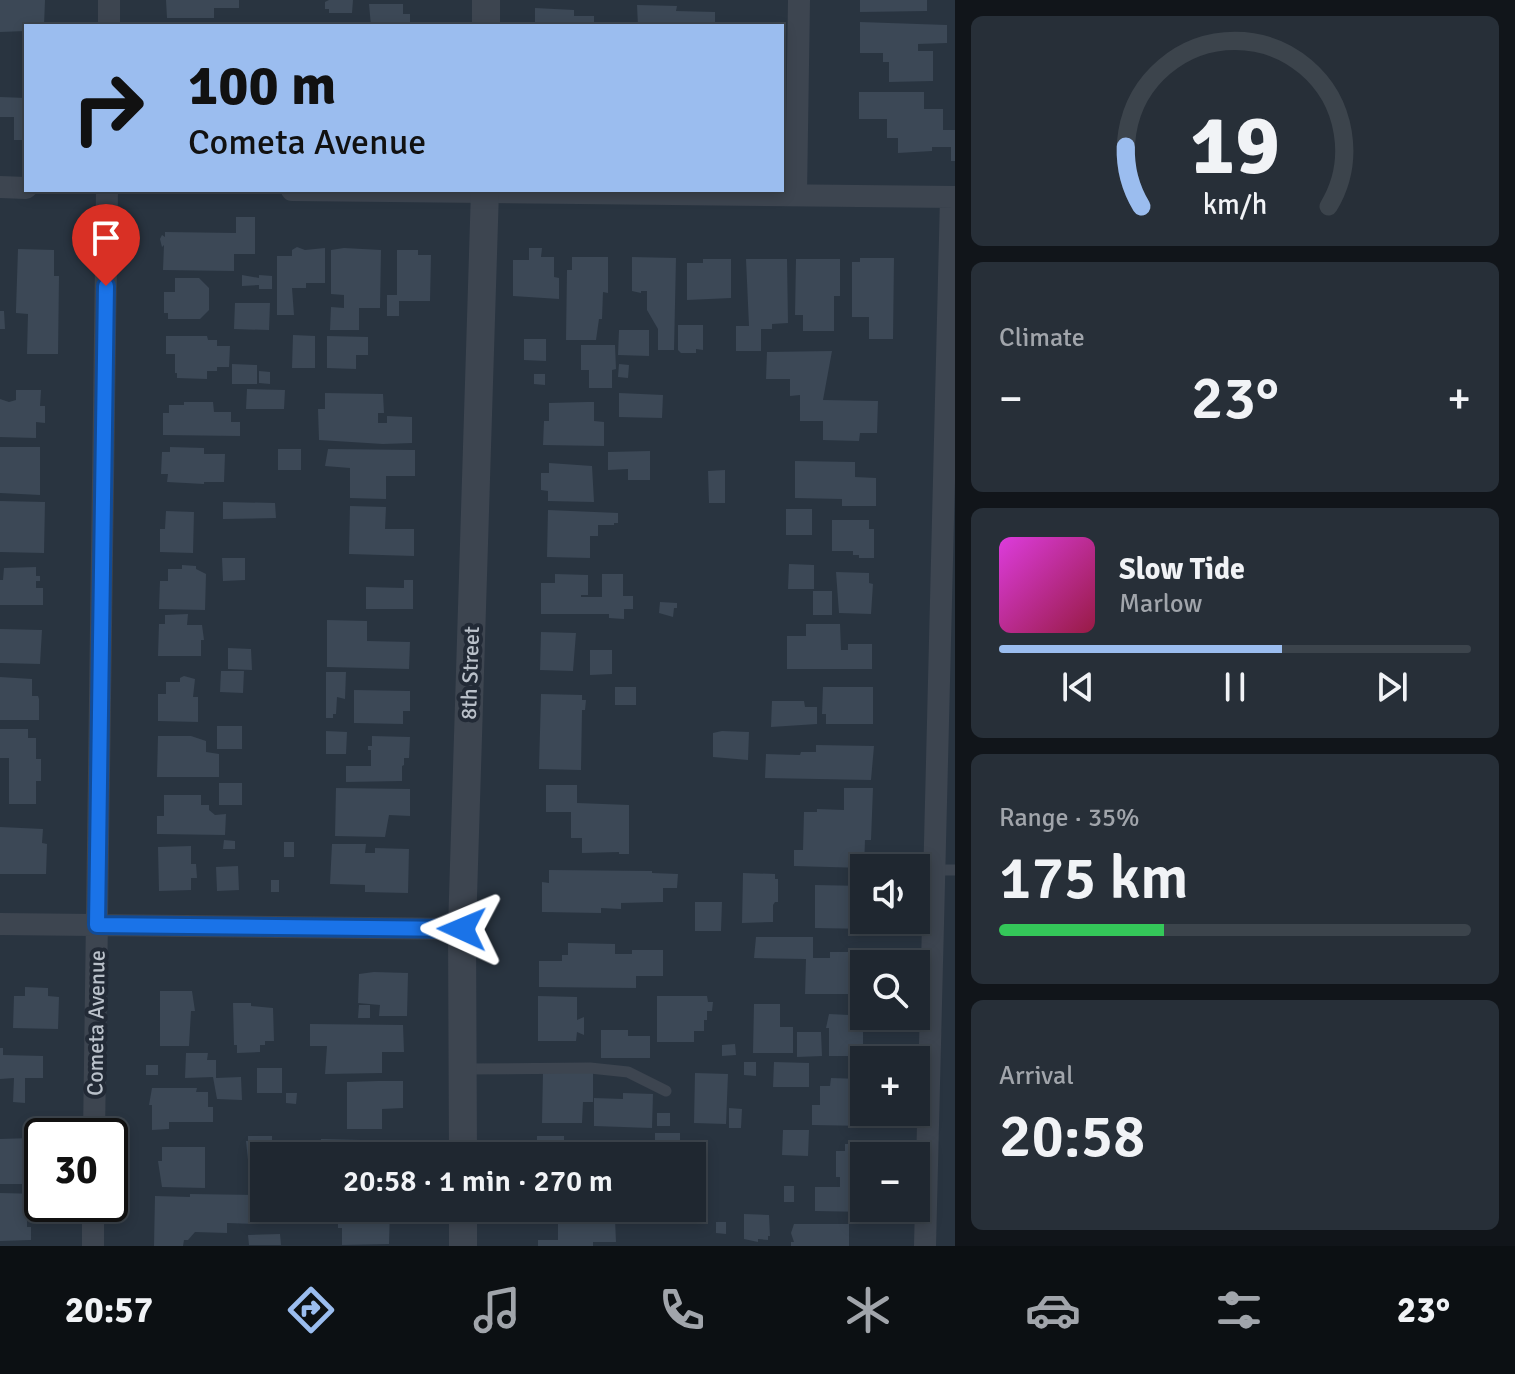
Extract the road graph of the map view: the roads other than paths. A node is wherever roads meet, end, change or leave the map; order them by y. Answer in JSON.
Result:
{"nodes":[{"id":1,"x":109,"y":0,"type":"edge"},
{"id":2,"x":486,"y":0,"type":"edge"},
{"id":3,"x":799,"y":0,"type":"edge"},
{"id":4,"x":109,"y":24,"type":"edge"},
{"id":5,"x":486,"y":24,"type":"edge"},
{"id":6,"x":0,"y":187,"type":"edge"},
{"id":7,"x":24,"y":188,"type":"edge"},
{"id":8,"x":107,"y":192,"type":"edge"},
{"id":9,"x":485,"y":192,"type":"edge"},
{"id":10,"x":563,"y":192,"type":"edge"},
{"id":11,"x":796,"y":195,"type":"junction"},
{"id":12,"x":953,"y":197,"type":"edge"},
{"id":13,"x":945,"y":870,"type":"edge"},
{"id":14,"x":0,"y":924,"type":"edge"},
{"id":15,"x":97,"y":925,"type":"junction"},
{"id":16,"x":462,"y":929,"type":"junction"},
{"id":17,"x":462,"y":1069,"type":"junction"},
{"id":18,"x":666,"y":1091,"type":"dead end"},
{"id":19,"x":94,"y":1118,"type":"edge"},
{"id":20,"x":463,"y":1142,"type":"edge"},
{"id":21,"x":93,"y":1222,"type":"edge"},
{"id":22,"x":463,"y":1222,"type":"edge"},
{"id":23,"x":93,"y":1246,"type":"edge"},
{"id":24,"x":463,"y":1246,"type":"edge"},
{"id":25,"x":925,"y":1246,"type":"edge"}],
"edges":[{"from":1,"to":4,"type":"street"},
{"from":2,"to":5,"type":"street"},
{"from":3,"to":11,"type":"street"},
{"from":6,"to":7,"type":"street"},
{"from":8,"to":15,"type":"street","name":"Cometa Avenue"},
{"from":9,"to":16,"type":"street","name":"8th Street"},
{"from":10,"to":11,"type":"street"},
{"from":11,"to":12,"type":"street"},
{"from":12,"to":13,"type":"street"},
{"from":13,"to":25,"type":"street"},
{"from":14,"to":15,"type":"street"},
{"from":15,"to":16,"type":"street"},
{"from":15,"to":19,"type":"street","name":"Cometa Avenue"},
{"from":16,"to":17,"type":"street","name":"8th Street"},
{"from":17,"to":18,"type":"lane"},
{"from":17,"to":20,"type":"street","name":"8th Street"},
{"from":21,"to":23,"type":"street"},
{"from":22,"to":24,"type":"street"}]}
